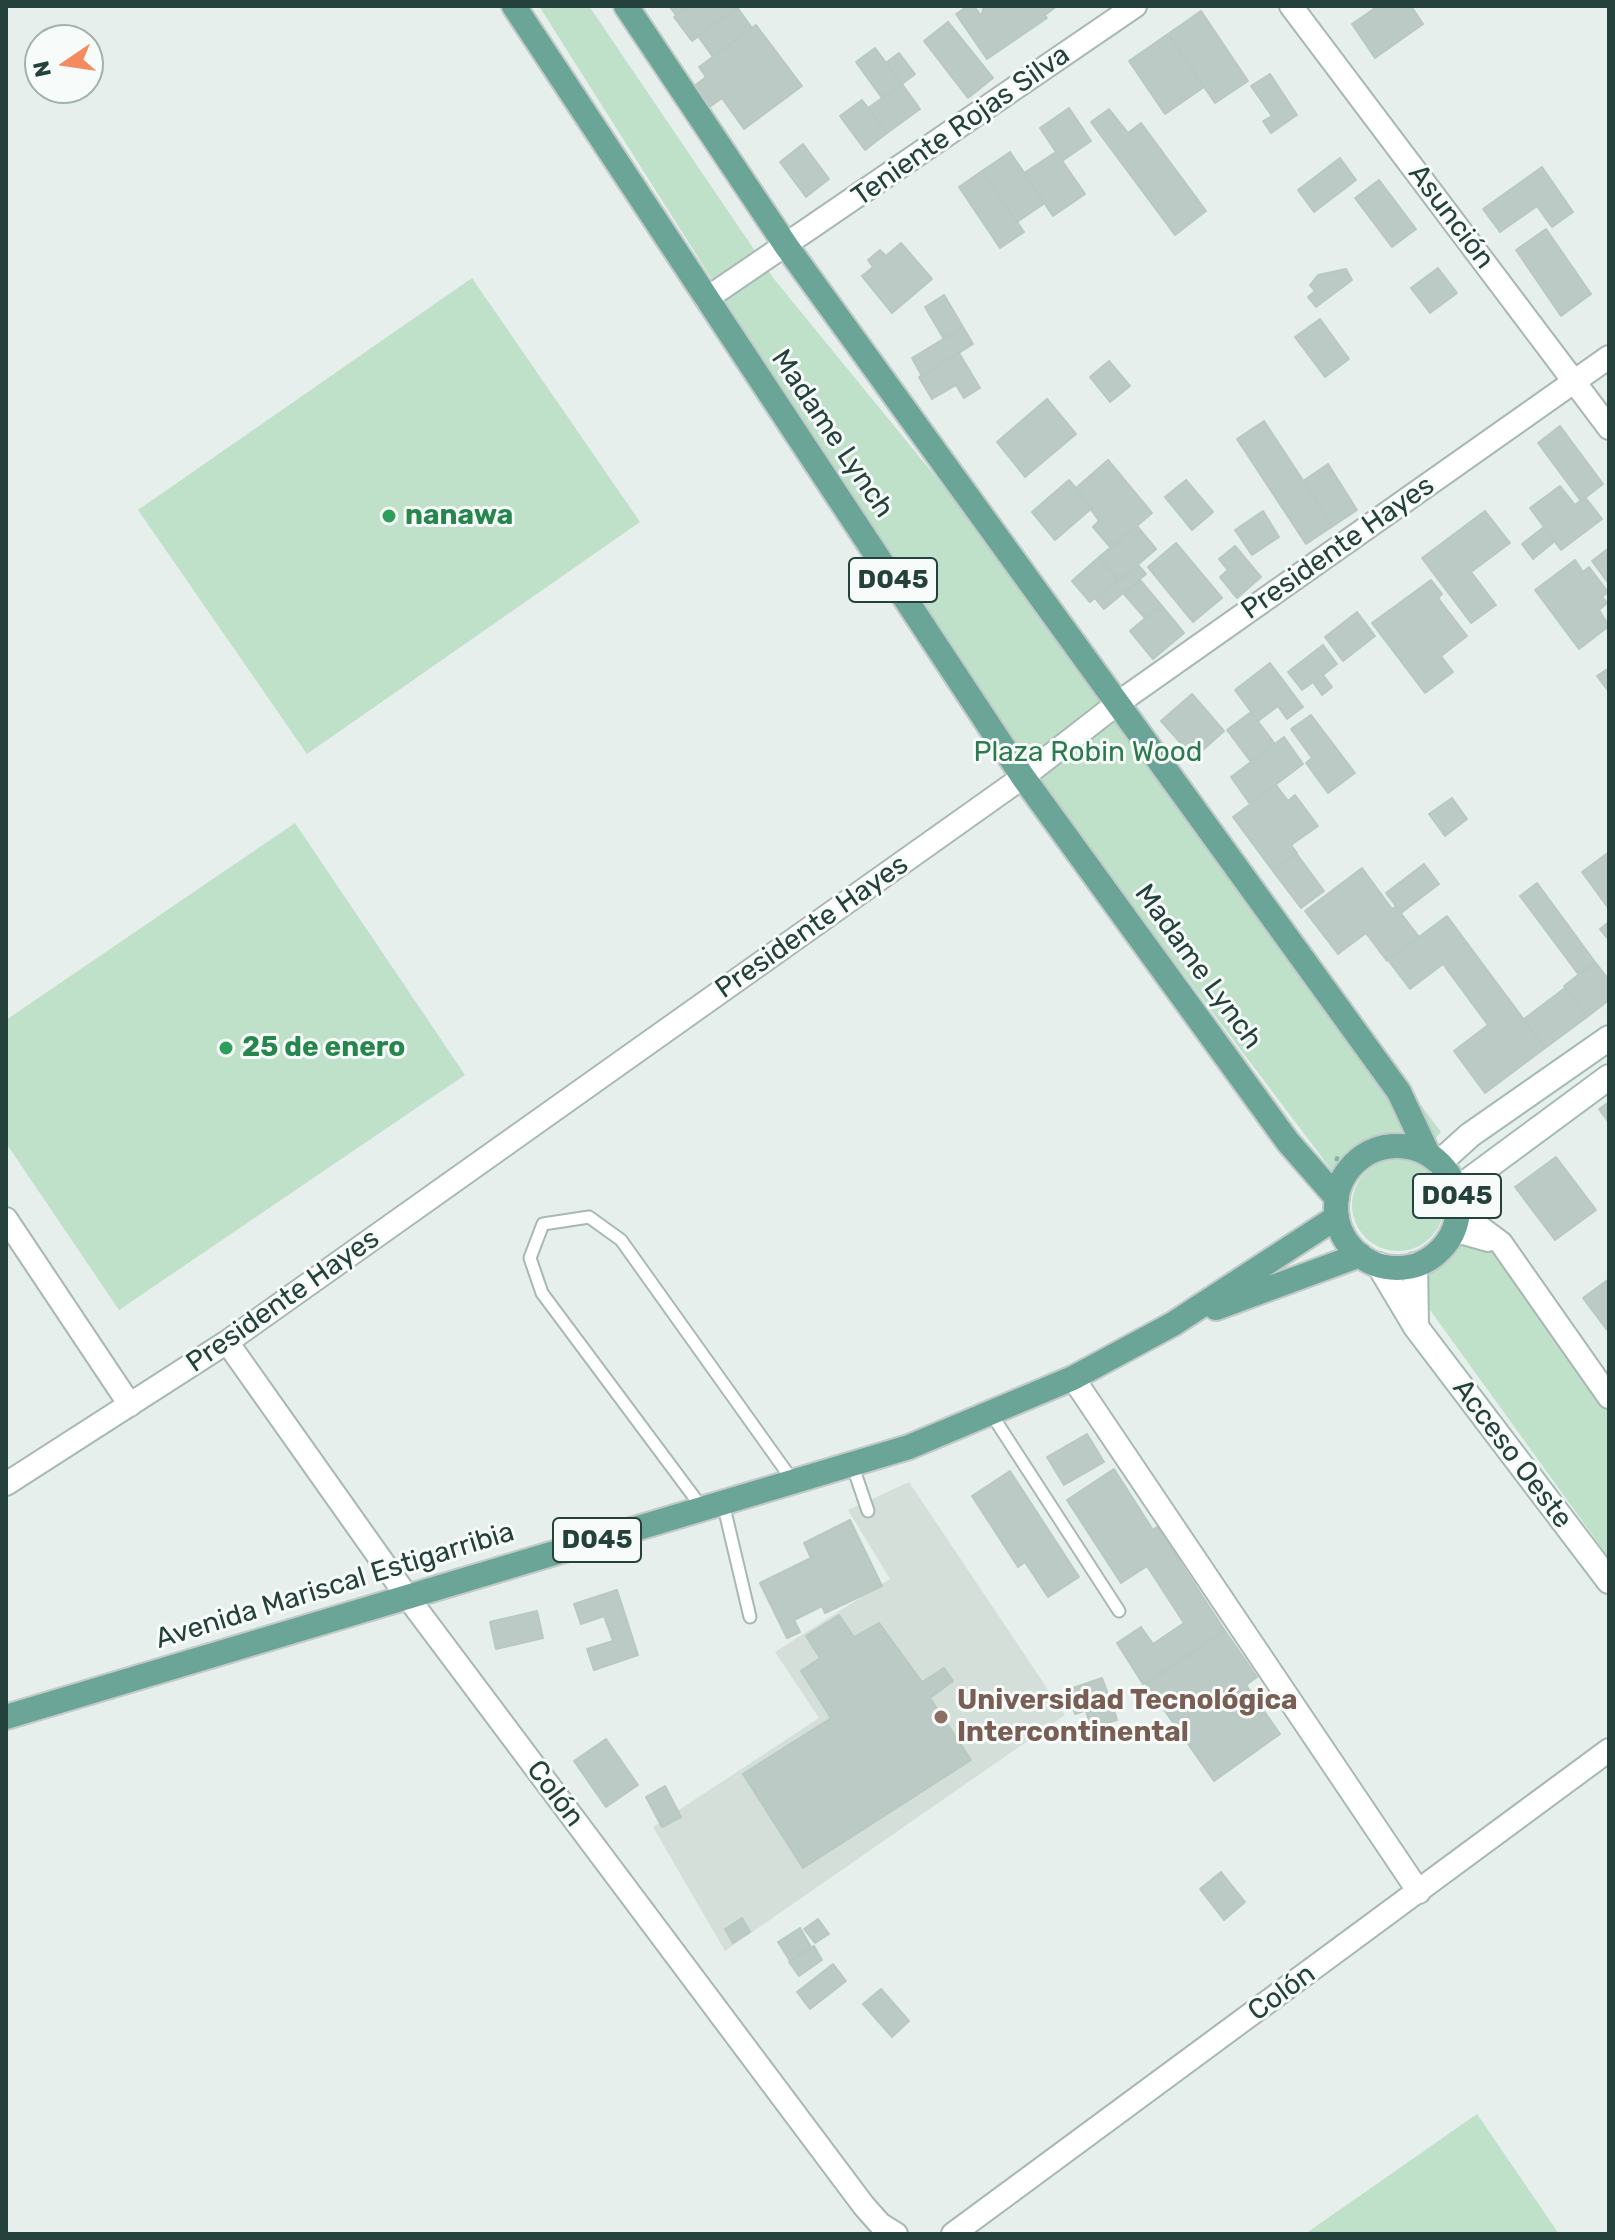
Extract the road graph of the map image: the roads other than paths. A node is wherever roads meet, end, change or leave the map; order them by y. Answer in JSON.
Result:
{"nodes":[{"id":1,"x":514,"y":6,"type":"edge"},
{"id":2,"x":626,"y":6,"type":"edge"},
{"id":3,"x":1135,"y":6,"type":"edge"},
{"id":4,"x":1291,"y":6,"type":"edge"},
{"id":5,"x":787,"y":247,"type":"junction"},
{"id":6,"x":706,"y":299,"type":"junction"},
{"id":7,"x":1609,"y":357,"type":"edge"},
{"id":8,"x":1575,"y":381,"type":"junction"},
{"id":9,"x":1609,"y":428,"type":"edge"},
{"id":10,"x":1118,"y":703,"type":"junction"},
{"id":11,"x":1023,"y":777,"type":"junction"},
{"id":12,"x":1609,"y":1038,"type":"edge"},
{"id":13,"x":1609,"y":1077,"type":"edge"},
{"id":14,"x":1434,"y":1158,"type":"junction"},
{"id":15,"x":1337,"y":1208,"type":"junction"},
{"id":16,"x":1456,"y":1210,"type":"junction"},
{"id":17,"x":6,"y":1219,"type":"edge"},
{"id":18,"x":1369,"y":1260,"type":"junction"},
{"id":19,"x":1415,"y":1265,"type":"junction"},
{"id":20,"x":1173,"y":1324,"type":"junction"},
{"id":21,"x":1416,"y":1327,"type":"junction"},
{"id":22,"x":227,"y":1342,"type":"junction"},
{"id":23,"x":1073,"y":1378,"type":"junction"},
{"id":24,"x":1609,"y":1397,"type":"edge"},
{"id":25,"x":130,"y":1405,"type":"junction"},
{"id":26,"x":992,"y":1415,"type":"junction"},
{"id":27,"x":852,"y":1464,"type":"junction"},
{"id":28,"x":793,"y":1482,"type":"junction"},
{"id":29,"x":6,"y":1484,"type":"edge"},
{"id":30,"x":713,"y":1506,"type":"junction"},
{"id":31,"x":868,"y":1511,"type":"dead end"},
{"id":32,"x":1609,"y":1581,"type":"edge"},
{"id":33,"x":406,"y":1595,"type":"junction"},
{"id":34,"x":1119,"y":1611,"type":"dead end"},
{"id":35,"x":750,"y":1617,"type":"dead end"},
{"id":36,"x":6,"y":1717,"type":"edge"},
{"id":37,"x":1609,"y":1750,"type":"edge"},
{"id":38,"x":1419,"y":1892,"type":"junction"},
{"id":39,"x":896,"y":2234,"type":"edge"},
{"id":40,"x":953,"y":2234,"type":"edge"}],
"edges":[{"from":1,"to":6,"type":"main road","name":"Madame Lynch","number":"D045"},
{"from":2,"to":5,"type":"main road"},
{"from":3,"to":5,"type":"street","name":"Teniente Rojas Silva"},
{"from":4,"to":8,"type":"street","name":"Asunción"},
{"from":5,"to":6,"type":"street","name":"Teniente Rojas Silva"},
{"from":5,"to":10,"type":"main road"},
{"from":6,"to":11,"type":"main road","name":"Madame Lynch","number":"D045"},
{"from":7,"to":8,"type":"street","name":"Presidente Hayes"},
{"from":8,"to":9,"type":"street","name":"Asunción"},
{"from":8,"to":10,"type":"street","name":"Presidente Hayes"},
{"from":10,"to":11,"type":"street","name":"Presidente Hayes"},
{"from":10,"to":14,"type":"main road"},
{"from":11,"to":15,"type":"main road","name":"Madame Lynch","number":"D045"},
{"from":11,"to":22,"type":"street","name":"Presidente Hayes"},
{"from":12,"to":14,"type":"main road"},
{"from":13,"to":16,"type":"main road"},
{"from":14,"to":15,"type":"main road","number":"D045"},
{"from":14,"to":16,"type":"main road","number":"D045"},
{"from":15,"to":18,"type":"main road","number":"D045"},
{"from":15,"to":20,"type":"main road","name":"Avenida Mariscal Estigarribia","number":"D045"},
{"from":16,"to":19,"type":"main road","number":"D045"},
{"from":16,"to":24,"type":"street"},
{"from":17,"to":25,"type":"street"},
{"from":18,"to":19,"type":"main road","number":"D045"},
{"from":18,"to":20,"type":"main road","name":"Avenida Mariscal Estigarribia","number":"D045"},
{"from":18,"to":21,"type":"main road","name":"Acceso Oeste"},
{"from":19,"to":21,"type":"main road"},
{"from":20,"to":23,"type":"main road","name":"Avenida Mariscal Estigarribia","number":"D045"},
{"from":21,"to":32,"type":"main road","name":"Acceso Oeste"},
{"from":22,"to":25,"type":"street","name":"Presidente Hayes"},
{"from":22,"to":33,"type":"street","name":"Colón"},
{"from":23,"to":26,"type":"main road","name":"Avenida Mariscal Estigarribia","number":"D045"},
{"from":23,"to":38,"type":"street"},
{"from":25,"to":29,"type":"street","name":"Presidente Hayes"},
{"from":26,"to":27,"type":"main road","name":"Avenida Mariscal Estigarribia","number":"D045"},
{"from":26,"to":34,"type":"lane"},
{"from":27,"to":28,"type":"main road","name":"Avenida Mariscal Estigarribia","number":"D045"},
{"from":27,"to":31,"type":"lane"},
{"from":28,"to":30,"type":"main road","name":"Avenida Mariscal Estigarribia","number":"D045"},
{"from":28,"to":30,"type":"lane"},
{"from":30,"to":33,"type":"main road","name":"Avenida Mariscal Estigarribia","number":"D045"},
{"from":30,"to":35,"type":"lane"},
{"from":33,"to":36,"type":"main road","name":"Avenida Mariscal Estigarribia","number":"D045"},
{"from":33,"to":39,"type":"street","name":"Colón"},
{"from":37,"to":38,"type":"street","name":"Colón"},
{"from":38,"to":40,"type":"street","name":"Colón"}]}
